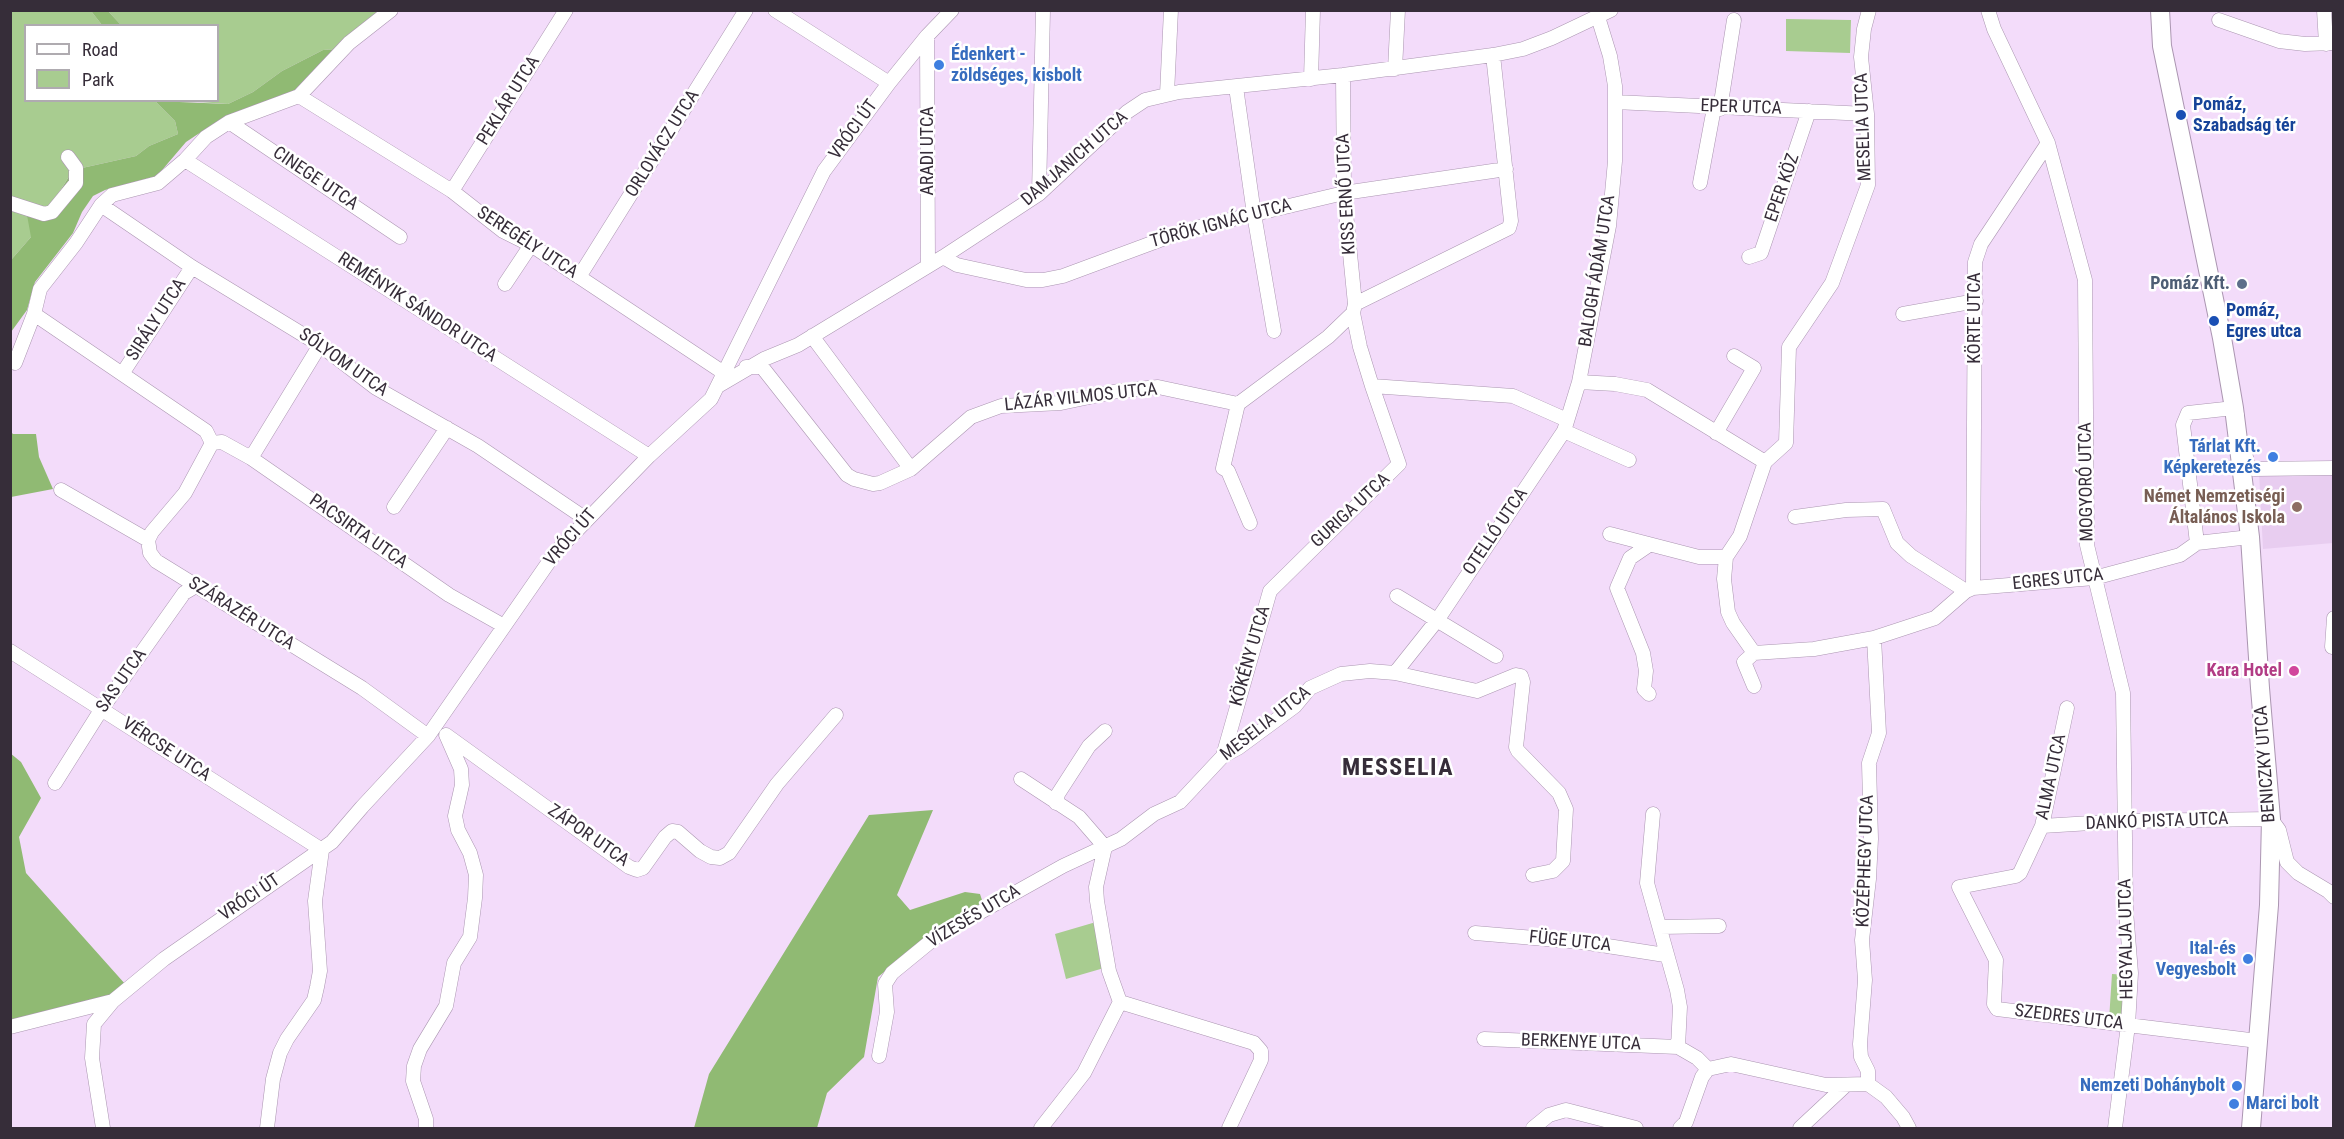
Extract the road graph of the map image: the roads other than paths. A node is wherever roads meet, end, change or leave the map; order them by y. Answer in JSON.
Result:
{"nodes":[{"id":1,"x":392,"y":10,"type":"edge"},
{"id":2,"x":566,"y":10,"type":"edge"},
{"id":3,"x":746,"y":10,"type":"edge"},
{"id":4,"x":775,"y":10,"type":"edge"},
{"id":5,"x":951,"y":10,"type":"edge"},
{"id":6,"x":1043,"y":10,"type":"edge"},
{"id":7,"x":1171,"y":10,"type":"edge"},
{"id":8,"x":1312,"y":10,"type":"edge"},
{"id":9,"x":1398,"y":10,"type":"edge"},
{"id":10,"x":1869,"y":10,"type":"edge"},
{"id":11,"x":1988,"y":10,"type":"edge"},
{"id":12,"x":2160,"y":10,"type":"edge"},
{"id":13,"x":2324,"y":10,"type":"edge"},
{"id":14,"x":1605,"y":14,"type":"edge"},
{"id":15,"x":1734,"y":20,"type":"dead end"},
{"id":16,"x":2219,"y":21,"type":"dead end"},
{"id":17,"x":927,"y":36,"type":"junction"},
{"id":18,"x":2330,"y":44,"type":"edge"},
{"id":19,"x":1493,"y":55,"type":"junction"},
{"id":20,"x":1395,"y":69,"type":"junction"},
{"id":21,"x":1343,"y":75,"type":"junction"},
{"id":22,"x":1311,"y":79,"type":"junction"},
{"id":23,"x":889,"y":83,"type":"junction"},
{"id":24,"x":1236,"y":87,"type":"junction"},
{"id":25,"x":1167,"y":94,"type":"junction"},
{"id":26,"x":299,"y":96,"type":"junction"},
{"id":27,"x":1615,"y":102,"type":"junction"},
{"id":28,"x":1717,"y":108,"type":"junction"},
{"id":29,"x":1809,"y":111,"type":"junction"},
{"id":30,"x":1867,"y":114,"type":"junction"},
{"id":31,"x":229,"y":122,"type":"junction"},
{"id":32,"x":2048,"y":143,"type":"junction"},
{"id":33,"x":69,"y":157,"type":"dead end"},
{"id":34,"x":185,"y":160,"type":"junction"},
{"id":35,"x":1506,"y":169,"type":"junction"},
{"id":36,"x":1700,"y":183,"type":"dead end"},
{"id":37,"x":452,"y":191,"type":"junction"},
{"id":38,"x":1344,"y":193,"type":"junction"},
{"id":39,"x":1039,"y":194,"type":"junction"},
{"id":40,"x":10,"y":203,"type":"edge"},
{"id":41,"x":101,"y":205,"type":"junction"},
{"id":42,"x":1254,"y":214,"type":"junction"},
{"id":43,"x":400,"y":237,"type":"dead end"},
{"id":44,"x":531,"y":245,"type":"junction"},
{"id":45,"x":1749,"y":257,"type":"dead end"},
{"id":46,"x":943,"y":258,"type":"junction"},
{"id":47,"x":928,"y":265,"type":"junction"},
{"id":48,"x":192,"y":267,"type":"junction"},
{"id":49,"x":579,"y":277,"type":"junction"},
{"id":50,"x":505,"y":284,"type":"dead end"},
{"id":51,"x":1976,"y":301,"type":"junction"},
{"id":52,"x":1354,"y":309,"type":"junction"},
{"id":53,"x":34,"y":314,"type":"junction"},
{"id":54,"x":1903,"y":314,"type":"dead end"},
{"id":55,"x":1274,"y":331,"type":"dead end"},
{"id":56,"x":812,"y":336,"type":"junction"},
{"id":57,"x":320,"y":345,"type":"junction"},
{"id":58,"x":1734,"y":356,"type":"dead end"},
{"id":59,"x":732,"y":357,"type":"junction"},
{"id":60,"x":15,"y":363,"type":"dead end"},
{"id":61,"x":749,"y":368,"type":"junction"},
{"id":62,"x":122,"y":374,"type":"junction"},
{"id":63,"x":721,"y":380,"type":"junction"},
{"id":64,"x":1579,"y":382,"type":"junction"},
{"id":65,"x":1372,"y":386,"type":"junction"},
{"id":66,"x":1238,"y":404,"type":"junction"},
{"id":67,"x":2234,"y":408,"type":"junction"},
{"id":68,"x":1565,"y":425,"type":"junction"},
{"id":69,"x":447,"y":428,"type":"junction"},
{"id":70,"x":1716,"y":433,"type":"junction"},
{"id":71,"x":212,"y":443,"type":"junction"},
{"id":72,"x":649,"y":456,"type":"junction"},
{"id":73,"x":251,"y":458,"type":"junction"},
{"id":74,"x":1629,"y":460,"type":"dead end"},
{"id":75,"x":1765,"y":462,"type":"junction"},
{"id":76,"x":2334,"y":468,"type":"edge"},
{"id":77,"x":911,"y":469,"type":"junction"},
{"id":78,"x":61,"y":490,"type":"dead end"},
{"id":79,"x":394,"y":507,"type":"dead end"},
{"id":80,"x":1795,"y":517,"type":"dead end"},
{"id":81,"x":586,"y":519,"type":"junction"},
{"id":82,"x":1250,"y":523,"type":"dead end"},
{"id":83,"x":1610,"y":534,"type":"dead end"},
{"id":84,"x":2250,"y":537,"type":"junction"},
{"id":85,"x":148,"y":540,"type":"junction"},
{"id":86,"x":2197,"y":543,"type":"junction"},
{"id":87,"x":1649,"y":545,"type":"junction"},
{"id":88,"x":1726,"y":557,"type":"junction"},
{"id":89,"x":2094,"y":578,"type":"junction"},
{"id":90,"x":196,"y":586,"type":"junction"},
{"id":91,"x":1969,"y":589,"type":"junction"},
{"id":92,"x":1270,"y":591,"type":"joint"},
{"id":93,"x":1397,"y":596,"type":"dead end"},
{"id":94,"x":2334,"y":618,"type":"edge"},
{"id":95,"x":1438,"y":619,"type":"junction"},
{"id":96,"x":504,"y":626,"type":"junction"},
{"id":97,"x":1874,"y":638,"type":"junction"},
{"id":98,"x":2332,"y":647,"type":"dead end"},
{"id":99,"x":10,"y":651,"type":"edge"},
{"id":100,"x":1754,"y":653,"type":"junction"},
{"id":101,"x":1496,"y":656,"type":"dead end"},
{"id":102,"x":1395,"y":673,"type":"junction"},
{"id":103,"x":1754,"y":686,"type":"dead end"},
{"id":104,"x":1649,"y":694,"type":"dead end"},
{"id":105,"x":2067,"y":708,"type":"dead end"},
{"id":106,"x":100,"y":710,"type":"junction"},
{"id":107,"x":836,"y":715,"type":"dead end"},
{"id":108,"x":1105,"y":730,"type":"dead end"},
{"id":109,"x":437,"y":732,"type":"junction"},
{"id":110,"x":1223,"y":756,"type":"junction"},
{"id":111,"x":1021,"y":779,"type":"dead end"},
{"id":112,"x":55,"y":783,"type":"dead end"},
{"id":113,"x":1056,"y":803,"type":"junction"},
{"id":114,"x":1653,"y":814,"type":"dead end"},
{"id":115,"x":2271,"y":819,"type":"junction"},
{"id":116,"x":2124,"y":821,"type":"junction"},
{"id":117,"x":2042,"y":826,"type":"junction"},
{"id":118,"x":1105,"y":847,"type":"junction"},
{"id":119,"x":322,"y":850,"type":"junction"},
{"id":120,"x":1533,"y":875,"type":"dead end"},
{"id":121,"x":2016,"y":876,"type":"joint"},
{"id":122,"x":2334,"y":897,"type":"edge"},
{"id":123,"x":1719,"y":926,"type":"dead end"},
{"id":124,"x":1660,"y":927,"type":"junction"},
{"id":125,"x":1475,"y":933,"type":"dead end"},
{"id":126,"x":1665,"y":955,"type":"junction"},
{"id":127,"x":113,"y":1001,"type":"junction"},
{"id":128,"x":1120,"y":1002,"type":"junction"},
{"id":129,"x":2128,"y":1025,"type":"junction"},
{"id":130,"x":10,"y":1027,"type":"edge"},
{"id":131,"x":1484,"y":1039,"type":"dead end"},
{"id":132,"x":2258,"y":1041,"type":"junction"},
{"id":133,"x":1678,"y":1047,"type":"junction"},
{"id":134,"x":879,"y":1056,"type":"dead end"},
{"id":135,"x":1708,"y":1069,"type":"junction"},
{"id":136,"x":1868,"y":1084,"type":"junction"},
{"id":137,"x":1845,"y":1086,"type":"junction"},
{"id":138,"x":103,"y":1128,"type":"edge"},
{"id":139,"x":267,"y":1128,"type":"edge"},
{"id":140,"x":426,"y":1128,"type":"edge"},
{"id":141,"x":1041,"y":1128,"type":"edge"},
{"id":142,"x":1229,"y":1128,"type":"edge"},
{"id":143,"x":1533,"y":1128,"type":"edge"},
{"id":144,"x":1636,"y":1128,"type":"edge"},
{"id":145,"x":1680,"y":1128,"type":"edge"},
{"id":146,"x":1800,"y":1128,"type":"edge"},
{"id":147,"x":1909,"y":1128,"type":"edge"},
{"id":148,"x":2115,"y":1128,"type":"edge"},
{"id":149,"x":2251,"y":1128,"type":"edge"}],
"edges":[{"from":1,"to":26,"type":"street"},
{"from":2,"to":37,"type":"street","name":"PEKLÁR UTCA"},
{"from":3,"to":49,"type":"street","name":"ORLOVÁCZ UTCA"},
{"from":4,"to":23,"type":"street"},
{"from":5,"to":17,"type":"street","name":"VRÓCI ÚT"},
{"from":6,"to":39,"type":"street"},
{"from":7,"to":25,"type":"street"},
{"from":8,"to":22,"type":"street"},
{"from":9,"to":20,"type":"street"},
{"from":10,"to":30,"type":"street","name":"MESELIA UTCA"},
{"from":11,"to":32,"type":"street"},
{"from":12,"to":67,"type":"main road","name":"BENICZKY UTCA"},
{"from":13,"to":18,"type":"street"},
{"from":14,"to":19,"type":"street","name":"DAMJANICH UTCA"},
{"from":14,"to":27,"type":"street","name":"BALOGH ÁDÁM UTCA"},
{"from":15,"to":28,"type":"street"},
{"from":16,"to":18,"type":"street"},
{"from":17,"to":23,"type":"street","name":"VRÓCI ÚT"},
{"from":17,"to":47,"type":"street","name":"ARADI UTCA"},
{"from":19,"to":20,"type":"street","name":"DAMJANICH UTCA"},
{"from":19,"to":35,"type":"street"},
{"from":20,"to":21,"type":"street","name":"DAMJANICH UTCA"},
{"from":21,"to":22,"type":"street","name":"DAMJANICH UTCA"},
{"from":21,"to":38,"type":"street","name":"KISS ERNŐ UTCA"},
{"from":22,"to":24,"type":"street","name":"DAMJANICH UTCA"},
{"from":23,"to":59,"type":"street","name":"VRÓCI ÚT"},
{"from":24,"to":25,"type":"street","name":"DAMJANICH UTCA"},
{"from":24,"to":42,"type":"street"},
{"from":25,"to":39,"type":"street","name":"DAMJANICH UTCA"},
{"from":26,"to":31,"type":"street"},
{"from":26,"to":37,"type":"street","name":"SEREGÉLY UTCA"},
{"from":27,"to":28,"type":"street","name":"EPER UTCA"},
{"from":27,"to":64,"type":"street","name":"BALOGH ÁDÁM UTCA"},
{"from":28,"to":29,"type":"street","name":"EPER UTCA"},
{"from":28,"to":36,"type":"street"},
{"from":29,"to":30,"type":"street","name":"EPER UTCA"},
{"from":29,"to":45,"type":"street","name":"EPER KÖZ"},
{"from":30,"to":75,"type":"street","name":"MESELIA UTCA"},
{"from":31,"to":34,"type":"street"},
{"from":31,"to":43,"type":"street","name":"CINEGE UTCA"},
{"from":32,"to":51,"type":"street","name":"KÖRTE UTCA"},
{"from":32,"to":89,"type":"street","name":"MOGYORÓ UTCA"},
{"from":33,"to":40,"type":"street"},
{"from":34,"to":41,"type":"street"},
{"from":34,"to":72,"type":"street","name":"REMÉNYIK SÁNDOR UTCA"},
{"from":35,"to":38,"type":"street","name":"TÖRÖK IGNÁC UTCA"},
{"from":35,"to":52,"type":"street"},
{"from":37,"to":44,"type":"street","name":"SEREGÉLY UTCA"},
{"from":38,"to":42,"type":"street","name":"TÖRÖK IGNÁC UTCA"},
{"from":38,"to":52,"type":"street","name":"KISS ERNŐ UTCA"},
{"from":39,"to":46,"type":"street","name":"DAMJANICH UTCA"},
{"from":41,"to":48,"type":"street","name":"SÓLYOM UTCA"},
{"from":41,"to":53,"type":"street"},
{"from":42,"to":46,"type":"street","name":"TÖRÖK IGNÁC UTCA"},
{"from":42,"to":55,"type":"street"},
{"from":44,"to":49,"type":"street","name":"SEREGÉLY UTCA"},
{"from":44,"to":50,"type":"street"},
{"from":46,"to":47,"type":"street","name":"DAMJANICH UTCA"},
{"from":47,"to":56,"type":"street","name":"DAMJANICH UTCA"},
{"from":48,"to":57,"type":"street","name":"SÓLYOM UTCA"},
{"from":48,"to":62,"type":"street","name":"SIRÁLY UTCA"},
{"from":49,"to":63,"type":"street","name":"SEREGÉLY UTCA"},
{"from":51,"to":54,"type":"street"},
{"from":51,"to":91,"type":"street","name":"KÖRTE UTCA"},
{"from":52,"to":65,"type":"street","name":"KISS ERNŐ UTCA"},
{"from":52,"to":66,"type":"street"},
{"from":53,"to":60,"type":"street"},
{"from":53,"to":62,"type":"street"},
{"from":56,"to":61,"type":"street","name":"DAMJANICH UTCA"},
{"from":56,"to":77,"type":"street"},
{"from":57,"to":69,"type":"street","name":"SÓLYOM UTCA"},
{"from":57,"to":73,"type":"street"},
{"from":58,"to":70,"type":"street"},
{"from":59,"to":61,"type":"street"},
{"from":59,"to":63,"type":"street","name":"VRÓCI ÚT"},
{"from":61,"to":63,"type":"street","name":"DAMJANICH UTCA"},
{"from":61,"to":77,"type":"street","name":"LÁZÁR VILMOS UTCA"},
{"from":62,"to":71,"type":"street"},
{"from":63,"to":72,"type":"street","name":"VRÓCI ÚT"},
{"from":64,"to":68,"type":"street","name":"OTELLÓ UTCA"},
{"from":64,"to":70,"type":"street"},
{"from":65,"to":68,"type":"street"},
{"from":65,"to":92,"type":"street","name":"GURIGA UTCA"},
{"from":66,"to":77,"type":"street","name":"LÁZÁR VILMOS UTCA"},
{"from":66,"to":82,"type":"street"},
{"from":67,"to":76,"type":"street"},
{"from":67,"to":84,"type":"main road","name":"BENICZKY UTCA"},
{"from":67,"to":86,"type":"street"},
{"from":68,"to":74,"type":"street"},
{"from":68,"to":95,"type":"street","name":"OTELLÓ UTCA"},
{"from":69,"to":79,"type":"street"},
{"from":69,"to":81,"type":"street","name":"SÓLYOM UTCA"},
{"from":70,"to":75,"type":"street"},
{"from":71,"to":73,"type":"street","name":"PACSIRTA UTCA"},
{"from":71,"to":85,"type":"street"},
{"from":72,"to":81,"type":"street","name":"VRÓCI ÚT"},
{"from":73,"to":96,"type":"street","name":"PACSIRTA UTCA"},
{"from":75,"to":88,"type":"street","name":"MESELIA UTCA"},
{"from":78,"to":85,"type":"street"},
{"from":80,"to":91,"type":"street"},
{"from":81,"to":96,"type":"street","name":"VRÓCI ÚT"},
{"from":83,"to":87,"type":"street"},
{"from":84,"to":86,"type":"street","name":"EGRES UTCA"},
{"from":84,"to":115,"type":"main road","name":"BENICZKY UTCA"},
{"from":85,"to":90,"type":"street","name":"SZÁRAZÉR UTCA"},
{"from":86,"to":89,"type":"street","name":"EGRES UTCA"},
{"from":87,"to":88,"type":"street"},
{"from":87,"to":104,"type":"street"},
{"from":88,"to":100,"type":"street"},
{"from":89,"to":91,"type":"street","name":"EGRES UTCA"},
{"from":89,"to":116,"type":"street","name":"MOGYORÓ UTCA"},
{"from":90,"to":106,"type":"street","name":"SAS UTCA"},
{"from":90,"to":109,"type":"street","name":"SZÁRAZÉR UTCA"},
{"from":91,"to":97,"type":"street"},
{"from":92,"to":110,"type":"street","name":"KÖKÉNY UTCA"},
{"from":93,"to":95,"type":"street"},
{"from":94,"to":98,"type":"street"},
{"from":95,"to":101,"type":"street"},
{"from":95,"to":102,"type":"street","name":"OTELLÓ UTCA"},
{"from":96,"to":109,"type":"street","name":"VRÓCI ÚT"},
{"from":97,"to":100,"type":"street"},
{"from":97,"to":136,"type":"street","name":"KÖZÉPHEGY UTCA"},
{"from":99,"to":106,"type":"street","name":"VÉRCSE UTCA"},
{"from":100,"to":103,"type":"street"},
{"from":102,"to":110,"type":"street","name":"MESELIA UTCA"},
{"from":102,"to":120,"type":"street","name":"MESELIA UTCA"},
{"from":105,"to":117,"type":"street","name":"ALMA UTCA"},
{"from":106,"to":112,"type":"street","name":"SAS UTCA"},
{"from":106,"to":119,"type":"street","name":"VÉRCSE UTCA"},
{"from":107,"to":109,"type":"street","name":"ZÁPOR UTCA"},
{"from":108,"to":113,"type":"street"},
{"from":109,"to":119,"type":"street","name":"VRÓCI ÚT"},
{"from":109,"to":140,"type":"street"},
{"from":110,"to":118,"type":"street","name":"MESELIA UTCA"},
{"from":111,"to":113,"type":"street"},
{"from":113,"to":118,"type":"street"},
{"from":114,"to":124,"type":"street"},
{"from":115,"to":116,"type":"street","name":"DANKÓ PISTA UTCA"},
{"from":115,"to":122,"type":"street"},
{"from":115,"to":132,"type":"main road","name":"BENICZKY UTCA"},
{"from":116,"to":117,"type":"street","name":"DANKÓ PISTA UTCA"},
{"from":116,"to":129,"type":"street","name":"HEGYALJA UTCA"},
{"from":117,"to":121,"type":"street","name":"ALMA UTCA"},
{"from":118,"to":128,"type":"street"},
{"from":118,"to":134,"type":"street","name":"VÍZESÉS UTCA"},
{"from":119,"to":127,"type":"street","name":"VRÓCI ÚT"},
{"from":119,"to":139,"type":"street"},
{"from":121,"to":129,"type":"street","name":"SZEDRES UTCA"},
{"from":123,"to":124,"type":"street"},
{"from":124,"to":126,"type":"street"},
{"from":125,"to":126,"type":"street","name":"FÜGE UTCA"},
{"from":126,"to":133,"type":"street"},
{"from":127,"to":130,"type":"street"},
{"from":127,"to":138,"type":"street","name":"VRÓCI ÚT"},
{"from":128,"to":141,"type":"street"},
{"from":128,"to":142,"type":"street"},
{"from":129,"to":132,"type":"street","name":"SZEDRES UTCA"},
{"from":129,"to":148,"type":"street","name":"HEGYALJA UTCA"},
{"from":131,"to":133,"type":"street","name":"BERKENYE UTCA"},
{"from":132,"to":149,"type":"main road","name":"BENICZKY UTCA"},
{"from":133,"to":135,"type":"street"},
{"from":135,"to":137,"type":"street"},
{"from":135,"to":145,"type":"street"},
{"from":136,"to":137,"type":"street"},
{"from":136,"to":147,"type":"street"},
{"from":137,"to":146,"type":"street"},
{"from":143,"to":144,"type":"street"}]}
